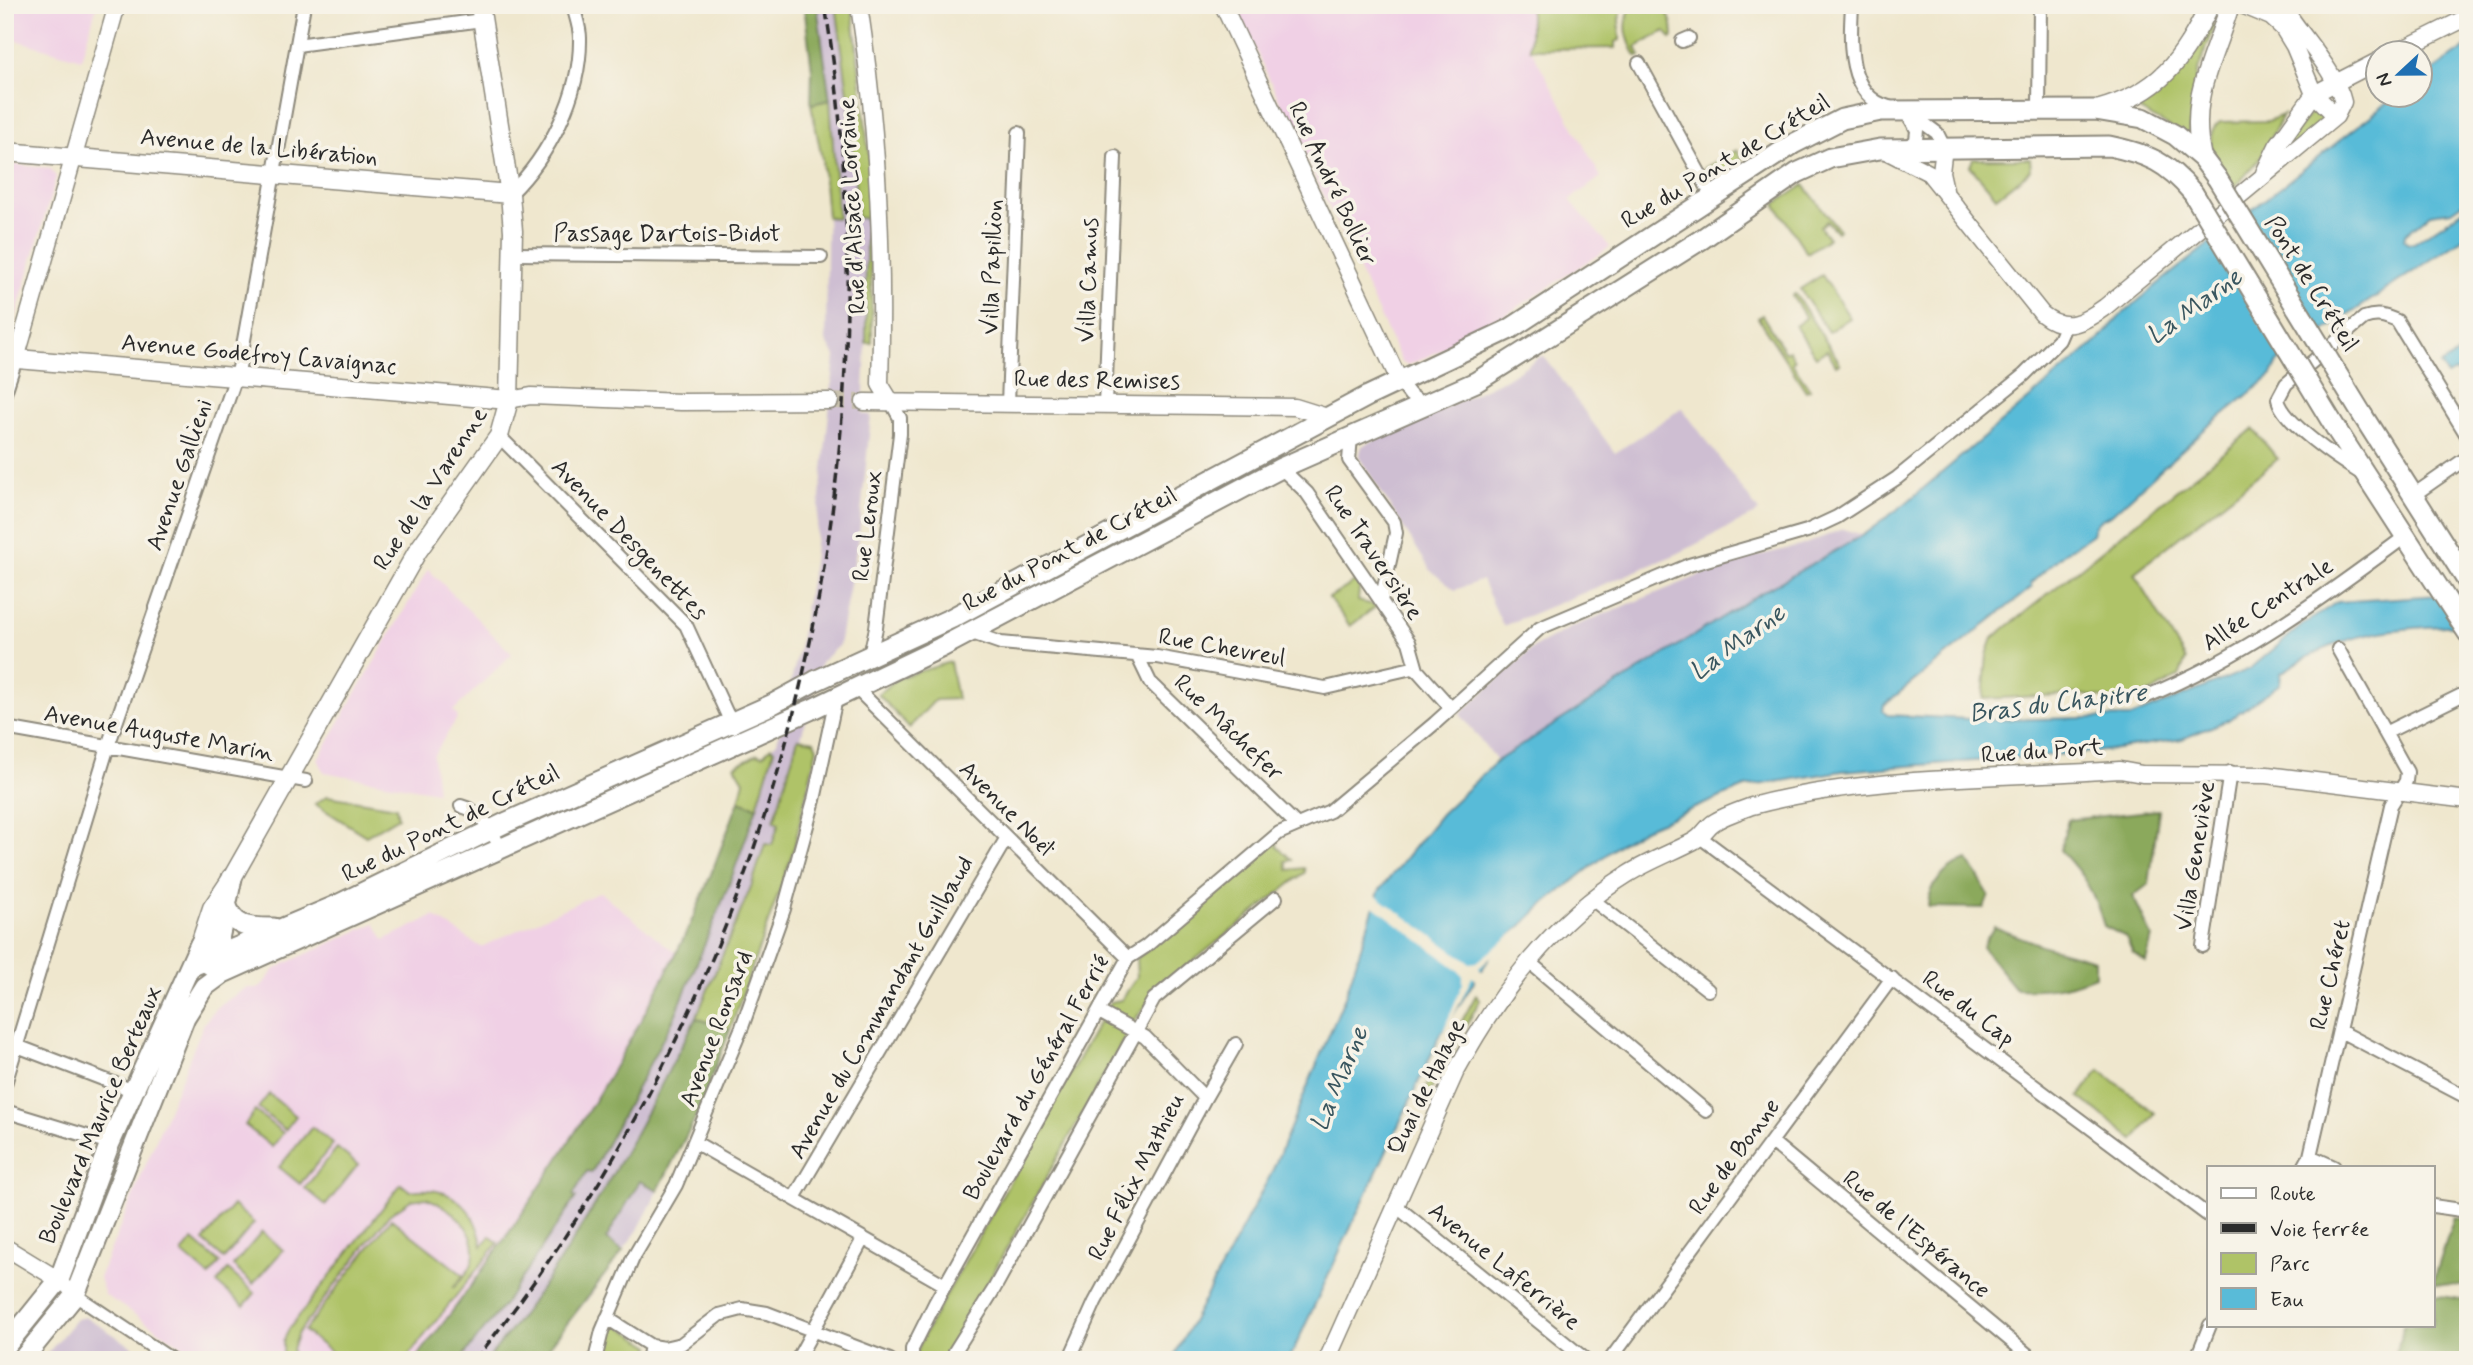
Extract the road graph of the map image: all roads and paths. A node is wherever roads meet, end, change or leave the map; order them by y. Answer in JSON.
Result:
{"nodes":[{"id":1,"x":117,"y":5,"type":"edge"},
{"id":2,"x":304,"y":5,"type":"edge"},
{"id":3,"x":573,"y":5,"type":"edge"},
{"id":4,"x":859,"y":5,"type":"edge"},
{"id":5,"x":1223,"y":5,"type":"edge"},
{"id":6,"x":1852,"y":5,"type":"edge"},
{"id":7,"x":2040,"y":5,"type":"edge"},
{"id":8,"x":2210,"y":5,"type":"edge"},
{"id":9,"x":2230,"y":5,"type":"edge"},
{"id":10,"x":2242,"y":5,"type":"edge"},
{"id":11,"x":2282,"y":5,"type":"edge"},
{"id":12,"x":481,"y":13,"type":"edge"},
{"id":13,"x":2468,"y":17,"type":"edge"},
{"id":14,"x":2425,"y":38,"type":"edge"},
{"id":15,"x":297,"y":45,"type":"junction"},
{"id":16,"x":1639,"y":63,"type":"dead end"},
{"id":17,"x":2364,"y":68,"type":"edge"},
{"id":18,"x":2337,"y":81,"type":"junction"},
{"id":19,"x":2314,"y":94,"type":"junction"},
{"id":20,"x":1906,"y":110,"type":"junction"},
{"id":21,"x":2039,"y":110,"type":"junction"},
{"id":22,"x":2095,"y":110,"type":"junction"},
{"id":23,"x":2336,"y":116,"type":"junction"},
{"id":24,"x":1019,"y":133,"type":"dead end"},
{"id":25,"x":1944,"y":147,"type":"junction"},
{"id":26,"x":1908,"y":148,"type":"junction"},
{"id":27,"x":1880,"y":149,"type":"junction"},
{"id":28,"x":5,"y":152,"type":"edge"},
{"id":29,"x":1115,"y":157,"type":"dead end"},
{"id":30,"x":74,"y":158,"type":"junction"},
{"id":31,"x":2202,"y":158,"type":"junction"},
{"id":32,"x":274,"y":173,"type":"junction"},
{"id":33,"x":2264,"y":173,"type":"junction"},
{"id":34,"x":2217,"y":178,"type":"joint"},
{"id":35,"x":1945,"y":190,"type":"junction"},
{"id":36,"x":510,"y":194,"type":"junction"},
{"id":37,"x":1712,"y":196,"type":"junction"},
{"id":38,"x":513,"y":254,"type":"junction"},
{"id":39,"x":821,"y":257,"type":"dead end"},
{"id":40,"x":2065,"y":326,"type":"junction"},
{"id":41,"x":11,"y":358,"type":"edge"},
{"id":42,"x":236,"y":377,"type":"junction"},
{"id":43,"x":1400,"y":382,"type":"junction"},
{"id":44,"x":5,"y":394,"type":"edge"},
{"id":45,"x":509,"y":400,"type":"junction"},
{"id":46,"x":830,"y":401,"type":"tunnel mouth"},
{"id":47,"x":864,"y":402,"type":"tunnel mouth"},
{"id":48,"x":891,"y":402,"type":"junction"},
{"id":49,"x":1008,"y":403,"type":"junction"},
{"id":50,"x":1105,"y":404,"type":"junction"},
{"id":51,"x":1424,"y":405,"type":"junction"},
{"id":52,"x":1327,"y":417,"type":"junction"},
{"id":53,"x":499,"y":436,"type":"junction"},
{"id":54,"x":1351,"y":437,"type":"junction"},
{"id":55,"x":2468,"y":437,"type":"edge"},
{"id":56,"x":2468,"y":457,"type":"edge"},
{"id":57,"x":1281,"y":468,"type":"junction"},
{"id":58,"x":2366,"y":476,"type":"junction"},
{"id":59,"x":2413,"y":496,"type":"junction"},
{"id":60,"x":2406,"y":536,"type":"junction"},
{"id":61,"x":2468,"y":582,"type":"edge"},
{"id":62,"x":1381,"y":601,"type":"junction"},
{"id":63,"x":2467,"y":631,"type":"edge"},
{"id":64,"x":969,"y":632,"type":"junction"},
{"id":65,"x":893,"y":645,"type":"junction"},
{"id":66,"x":2338,"y":649,"type":"dead end"},
{"id":67,"x":870,"y":655,"type":"junction"},
{"id":68,"x":1137,"y":655,"type":"junction"},
{"id":69,"x":851,"y":664,"type":"junction"},
{"id":70,"x":904,"y":665,"type":"junction"},
{"id":71,"x":1418,"y":670,"type":"junction"},
{"id":72,"x":856,"y":688,"type":"junction"},
{"id":73,"x":2468,"y":692,"type":"edge"},
{"id":74,"x":2145,"y":697,"type":"dead end"},
{"id":75,"x":836,"y":698,"type":"junction"},
{"id":76,"x":1451,"y":708,"type":"junction"},
{"id":77,"x":731,"y":721,"type":"junction"},
{"id":78,"x":5,"y":728,"type":"edge"},
{"id":79,"x":2386,"y":732,"type":"junction"},
{"id":80,"x":740,"y":743,"type":"junction"},
{"id":81,"x":108,"y":746,"type":"junction"},
{"id":82,"x":2230,"y":772,"type":"junction"},
{"id":83,"x":287,"y":778,"type":"junction"},
{"id":84,"x":306,"y":781,"type":"dead end"},
{"id":85,"x":2397,"y":791,"type":"junction"},
{"id":86,"x":2468,"y":800,"type":"edge"},
{"id":87,"x":461,"y":806,"type":"dead end"},
{"id":88,"x":1297,"y":825,"type":"junction"},
{"id":89,"x":492,"y":829,"type":"junction"},
{"id":90,"x":1700,"y":837,"type":"junction"},
{"id":91,"x":1006,"y":839,"type":"junction"},
{"id":92,"x":500,"y":848,"type":"junction"},
{"id":93,"x":232,"y":878,"type":"junction"},
{"id":94,"x":1276,"y":898,"type":"dead end"},
{"id":95,"x":1593,"y":900,"type":"junction"},
{"id":96,"x":226,"y":903,"type":"junction"},
{"id":97,"x":284,"y":928,"type":"junction"},
{"id":98,"x":2203,"y":946,"type":"dead end"},
{"id":99,"x":211,"y":958,"type":"junction"},
{"id":100,"x":1128,"y":958,"type":"junction"},
{"id":101,"x":1528,"y":961,"type":"junction"},
{"id":102,"x":190,"y":967,"type":"joint"},
{"id":103,"x":1892,"y":978,"type":"junction"},
{"id":104,"x":204,"y":987,"type":"joint"},
{"id":105,"x":1708,"y":990,"type":"dead end"},
{"id":106,"x":1099,"y":1012,"type":"junction"},
{"id":107,"x":1133,"y":1031,"type":"junction"},
{"id":108,"x":2340,"y":1031,"type":"junction"},
{"id":109,"x":1236,"y":1044,"type":"dead end"},
{"id":110,"x":17,"y":1046,"type":"junction"},
{"id":111,"x":5,"y":1084,"type":"edge"},
{"id":112,"x":134,"y":1091,"type":"junction"},
{"id":113,"x":1205,"y":1098,"type":"junction"},
{"id":114,"x":2468,"y":1098,"type":"edge"},
{"id":115,"x":5,"y":1111,"type":"edge"},
{"id":116,"x":1706,"y":1111,"type":"dead end"},
{"id":117,"x":1772,"y":1142,"type":"junction"},
{"id":118,"x":110,"y":1143,"type":"junction"},
{"id":119,"x":696,"y":1143,"type":"junction"},
{"id":120,"x":2307,"y":1162,"type":"edge"},
{"id":121,"x":2329,"y":1166,"type":"edge"},
{"id":122,"x":794,"y":1198,"type":"junction"},
{"id":123,"x":1396,"y":1206,"type":"junction"},
{"id":124,"x":2434,"y":1206,"type":"edge"},
{"id":125,"x":2468,"y":1211,"type":"edge"},
{"id":126,"x":2207,"y":1214,"type":"edge"},
{"id":127,"x":863,"y":1239,"type":"junction"},
{"id":128,"x":5,"y":1247,"type":"edge"},
{"id":129,"x":59,"y":1280,"type":"junction"},
{"id":130,"x":945,"y":1286,"type":"junction"},
{"id":131,"x":75,"y":1294,"type":"junction"},
{"id":132,"x":607,"y":1318,"type":"junction"},
{"id":133,"x":2210,"y":1326,"type":"edge"},
{"id":134,"x":813,"y":1330,"type":"junction"},
{"id":135,"x":651,"y":1346,"type":"junction"},
{"id":136,"x":5,"y":1347,"type":"edge"},
{"id":137,"x":951,"y":1359,"type":"edge"},
{"id":138,"x":22,"y":1360,"type":"edge"},
{"id":139,"x":172,"y":1360,"type":"edge"},
{"id":140,"x":595,"y":1360,"type":"edge"},
{"id":141,"x":648,"y":1360,"type":"edge"},
{"id":142,"x":797,"y":1360,"type":"edge"},
{"id":143,"x":890,"y":1360,"type":"edge"},
{"id":144,"x":912,"y":1360,"type":"edge"},
{"id":145,"x":1069,"y":1360,"type":"edge"},
{"id":146,"x":1327,"y":1360,"type":"edge"},
{"id":147,"x":1586,"y":1360,"type":"edge"},
{"id":148,"x":1610,"y":1360,"type":"edge"},
{"id":149,"x":2034,"y":1360,"type":"edge"},
{"id":150,"x":2196,"y":1360,"type":"edge"}],
"edges":[{"from":1,"to":30,"type":"street"},
{"from":2,"to":15,"type":"street","name":"Avenue Gallieni"},
{"from":3,"to":36,"type":"street"},
{"from":4,"to":48,"type":"street","name":"Rue d'Alsace Lorraine"},
{"from":5,"to":43,"type":"street","name":"Rue André Bollier"},
{"from":6,"to":20,"type":"street"},
{"from":7,"to":21,"type":"street"},
{"from":8,"to":22,"type":"main road"},
{"from":9,"to":31,"type":"main road"},
{"from":10,"to":19,"type":"street"},
{"from":11,"to":18,"type":"street"},
{"from":12,"to":15,"type":"street"},
{"from":12,"to":36,"type":"main road","name":"Rue de la Varenne"},
{"from":13,"to":14,"type":"street"},
{"from":15,"to":32,"type":"street","name":"Avenue Gallieni"},
{"from":16,"to":37,"type":"street"},
{"from":17,"to":18,"type":"street"},
{"from":18,"to":19,"type":"street"},
{"from":18,"to":23,"type":"street"},
{"from":19,"to":23,"type":"street"},
{"from":19,"to":33,"type":"street"},
{"from":20,"to":21,"type":"main road","name":"Rue du Pont de Créteil"},
{"from":20,"to":25,"type":"street"},
{"from":20,"to":26,"type":"street"},
{"from":20,"to":37,"type":"main road","name":"Rue du Pont de Créteil"},
{"from":21,"to":22,"type":"main road","name":"Rue du Pont de Créteil"},
{"from":22,"to":31,"type":"main road","name":"Rue du Pont de Créteil"},
{"from":23,"to":33,"type":"street"},
{"from":24,"to":49,"type":"street","name":"Villa Papillion"},
{"from":25,"to":26,"type":"main road","name":"Rue du Pont de Créteil"},
{"from":25,"to":35,"type":"street"},
{"from":25,"to":58,"type":"main road","name":"Rue du Pont de Créteil","bridge":true},
{"from":26,"to":27,"type":"main road","name":"Rue du Pont de Créteil"},
{"from":27,"to":35,"type":"street"},
{"from":27,"to":51,"type":"main road","name":"Rue du Pont de Créteil"},
{"from":28,"to":30,"type":"main road","name":"Avenue de la Libération"},
{"from":29,"to":50,"type":"street","name":"Villa Camus"},
{"from":30,"to":32,"type":"main road","name":"Avenue de la Libération"},
{"from":30,"to":41,"type":"street"},
{"from":31,"to":34,"type":"main road","name":"Rue du Pont de Créteil"},
{"from":32,"to":36,"type":"main road","name":"Avenue de la Libération"},
{"from":32,"to":42,"type":"street","name":"Avenue Gallieni"},
{"from":33,"to":40,"type":"street"},
{"from":34,"to":59,"type":"main road","name":"Pont de Créteil","bridge":true},
{"from":35,"to":40,"type":"street"},
{"from":36,"to":38,"type":"main road","name":"Rue de la Varenne"},
{"from":37,"to":43,"type":"main road","name":"Rue du Pont de Créteil"},
{"from":38,"to":39,"type":"street","name":"Passage Dartois-Bidot"},
{"from":38,"to":45,"type":"main road","name":"Rue de la Varenne"},
{"from":40,"to":76,"type":"street","name":"Boulevard du Général Ferrié"},
{"from":41,"to":42,"type":"main road","name":"Avenue Godefroy Cavaignac"},
{"from":41,"to":44,"type":"street"},
{"from":42,"to":45,"type":"main road","name":"Avenue Godefroy Cavaignac"},
{"from":42,"to":81,"type":"street","name":"Avenue Gallieni"},
{"from":43,"to":51,"type":"street"},
{"from":43,"to":52,"type":"main road","name":"Rue du Pont de Créteil"},
{"from":45,"to":46,"type":"street"},
{"from":45,"to":53,"type":"main road","name":"Rue de la Varenne"},
{"from":47,"to":48,"type":"street","name":"Rue des Remises"},
{"from":48,"to":49,"type":"street","name":"Rue des Remises"},
{"from":48,"to":67,"type":"street","name":"Rue Leroux"},
{"from":49,"to":50,"type":"street","name":"Rue des Remises"},
{"from":50,"to":52,"type":"street","name":"Rue des Remises"},
{"from":51,"to":54,"type":"main road","name":"Rue du Pont de Créteil"},
{"from":52,"to":65,"type":"main road","name":"Rue du Pont de Créteil"},
{"from":53,"to":77,"type":"street","name":"Avenue Desgenettes"},
{"from":53,"to":83,"type":"main road","name":"Rue de la Varenne"},
{"from":54,"to":57,"type":"main road","name":"Rue du Pont de Créteil"},
{"from":54,"to":62,"type":"street"},
{"from":55,"to":58,"type":"street"},
{"from":56,"to":59,"type":"street"},
{"from":57,"to":62,"type":"street","name":"Rue Traversière"},
{"from":57,"to":64,"type":"main road","name":"Rue du Pont de Créteil"},
{"from":58,"to":60,"type":"main road"},
{"from":59,"to":61,"type":"main road","name":"Pont de Créteil"},
{"from":60,"to":63,"type":"main road"},
{"from":60,"to":74,"type":"street","name":"Allée Centrale"},
{"from":62,"to":71,"type":"street","name":"Rue Traversière"},
{"from":64,"to":68,"type":"street","name":"Rue Chevreul"},
{"from":64,"to":70,"type":"main road","name":"Rue du Pont de Créteil"},
{"from":65,"to":67,"type":"main road","name":"Rue du Pont de Créteil"},
{"from":65,"to":70,"type":"main road"},
{"from":66,"to":79,"type":"street"},
{"from":67,"to":69,"type":"main road","name":"Rue du Pont de Créteil"},
{"from":67,"to":72,"type":"main road"},
{"from":68,"to":71,"type":"street","name":"Rue Chevreul"},
{"from":68,"to":88,"type":"street","name":"Rue Mâchefer"},
{"from":69,"to":75,"type":"main road"},
{"from":69,"to":77,"type":"main road","name":"Rue du Pont de Créteil"},
{"from":70,"to":72,"type":"main road","name":"Rue du Pont de Créteil"},
{"from":71,"to":76,"type":"street"},
{"from":72,"to":75,"type":"main road","name":"Rue du Pont de Créteil"},
{"from":72,"to":91,"type":"street","name":"Avenue Noël"},
{"from":73,"to":79,"type":"street"},
{"from":75,"to":80,"type":"main road","name":"Rue du Pont de Créteil"},
{"from":75,"to":119,"type":"street","name":"Avenue Ronsard"},
{"from":76,"to":88,"type":"street","name":"Boulevard du Général Ferrié"},
{"from":77,"to":80,"type":"street"},
{"from":77,"to":89,"type":"main road","name":"Rue du Pont de Créteil"},
{"from":78,"to":81,"type":"street","name":"Avenue Auguste Marin"},
{"from":79,"to":85,"type":"street","name":"Rue Chéret"},
{"from":80,"to":92,"type":"main road","name":"Rue du Pont de Créteil"},
{"from":81,"to":83,"type":"street","name":"Avenue Auguste Marin"},
{"from":81,"to":110,"type":"street","name":"Avenue Gallieni"},
{"from":82,"to":85,"type":"street","name":"Rue du Port"},
{"from":82,"to":90,"type":"street","name":"Rue du Port"},
{"from":82,"to":98,"type":"street","name":"Villa Geneviève"},
{"from":83,"to":84,"type":"street","name":"Avenue Auguste Marin"},
{"from":83,"to":93,"type":"main road","name":"Rue de la Varenne"},
{"from":85,"to":86,"type":"street","name":"Rue du Port"},
{"from":85,"to":108,"type":"street","name":"Rue Chéret"},
{"from":87,"to":89,"type":"street"},
{"from":88,"to":100,"type":"street","name":"Boulevard du Général Ferrié"},
{"from":89,"to":92,"type":"street"},
{"from":89,"to":97,"type":"main road","name":"Rue du Pont de Créteil"},
{"from":90,"to":95,"type":"street","name":"Quai de Halage"},
{"from":90,"to":103,"type":"street","name":"Rue du Cap"},
{"from":91,"to":100,"type":"street","name":"Avenue Noël"},
{"from":91,"to":122,"type":"street","name":"Avenue du Commandant Guilbaud"},
{"from":92,"to":99,"type":"main road","name":"Rue du Pont de Créteil"},
{"from":93,"to":96,"type":"main road"},
{"from":93,"to":99,"type":"main road","name":"Rue de la Varenne"},
{"from":94,"to":107,"type":"street"},
{"from":95,"to":101,"type":"street","name":"Quai de Halage"},
{"from":95,"to":105,"type":"street"},
{"from":96,"to":97,"type":"main road"},
{"from":96,"to":99,"type":"main road"},
{"from":97,"to":99,"type":"main road","name":"Rue du Pont de Créteil"},
{"from":99,"to":102,"type":"main road","name":"Rue de la Varenne"},
{"from":99,"to":104,"type":"main road","name":"Rue du Pont de Créteil"},
{"from":100,"to":106,"type":"street","name":"Boulevard du Général Ferrié"},
{"from":101,"to":116,"type":"street"},
{"from":101,"to":123,"type":"street","name":"Quai de Halage"},
{"from":102,"to":112,"type":"main road","name":"Boulevard Maurice Berteaux"},
{"from":103,"to":117,"type":"street","name":"Rue de Bonne"},
{"from":103,"to":126,"type":"street","name":"Rue du Cap"},
{"from":104,"to":131,"type":"main road","name":"Boulevard Maurice Berteaux"},
{"from":106,"to":107,"type":"street","name":"Rue Félix Mathieu"},
{"from":106,"to":130,"type":"street","name":"Boulevard du Général Ferrié"},
{"from":107,"to":113,"type":"street","name":"Rue Félix Mathieu"},
{"from":107,"to":137,"type":"street"},
{"from":108,"to":114,"type":"street"},
{"from":108,"to":120,"type":"street","name":"Rue Chéret"},
{"from":109,"to":113,"type":"street"},
{"from":110,"to":111,"type":"street","name":"Avenue Gallieni"},
{"from":110,"to":112,"type":"street"},
{"from":112,"to":118,"type":"main road","name":"Boulevard Maurice Berteaux"},
{"from":113,"to":145,"type":"street","name":"Rue Félix Mathieu"},
{"from":115,"to":118,"type":"street"},
{"from":117,"to":148,"type":"street","name":"Rue de Bonne"},
{"from":117,"to":149,"type":"street","name":"Rue de l'Espérance"},
{"from":118,"to":129,"type":"main road","name":"Boulevard Maurice Berteaux"},
{"from":119,"to":122,"type":"street"},
{"from":119,"to":132,"type":"street","name":"Avenue Ronsard"},
{"from":120,"to":121,"type":"street"},
{"from":122,"to":127,"type":"street"},
{"from":123,"to":146,"type":"street","name":"Quai de Halage"},
{"from":123,"to":147,"type":"street","name":"Avenue Laferrière"},
{"from":124,"to":125,"type":"street"},
{"from":127,"to":130,"type":"street"},
{"from":127,"to":134,"type":"street"},
{"from":128,"to":129,"type":"street"},
{"from":129,"to":131,"type":"street"},
{"from":129,"to":136,"type":"main road","name":"Boulevard Maurice Berteaux"},
{"from":130,"to":144,"type":"street","name":"Boulevard du Général Ferrié"},
{"from":131,"to":138,"type":"main road","name":"Boulevard Maurice Berteaux"},
{"from":131,"to":139,"type":"street"},
{"from":132,"to":135,"type":"street"},
{"from":132,"to":140,"type":"street","name":"Avenue Ronsard"},
{"from":133,"to":150,"type":"street"},
{"from":134,"to":135,"type":"street"},
{"from":134,"to":142,"type":"street"},
{"from":134,"to":143,"type":"street"},
{"from":135,"to":141,"type":"street"}]}
